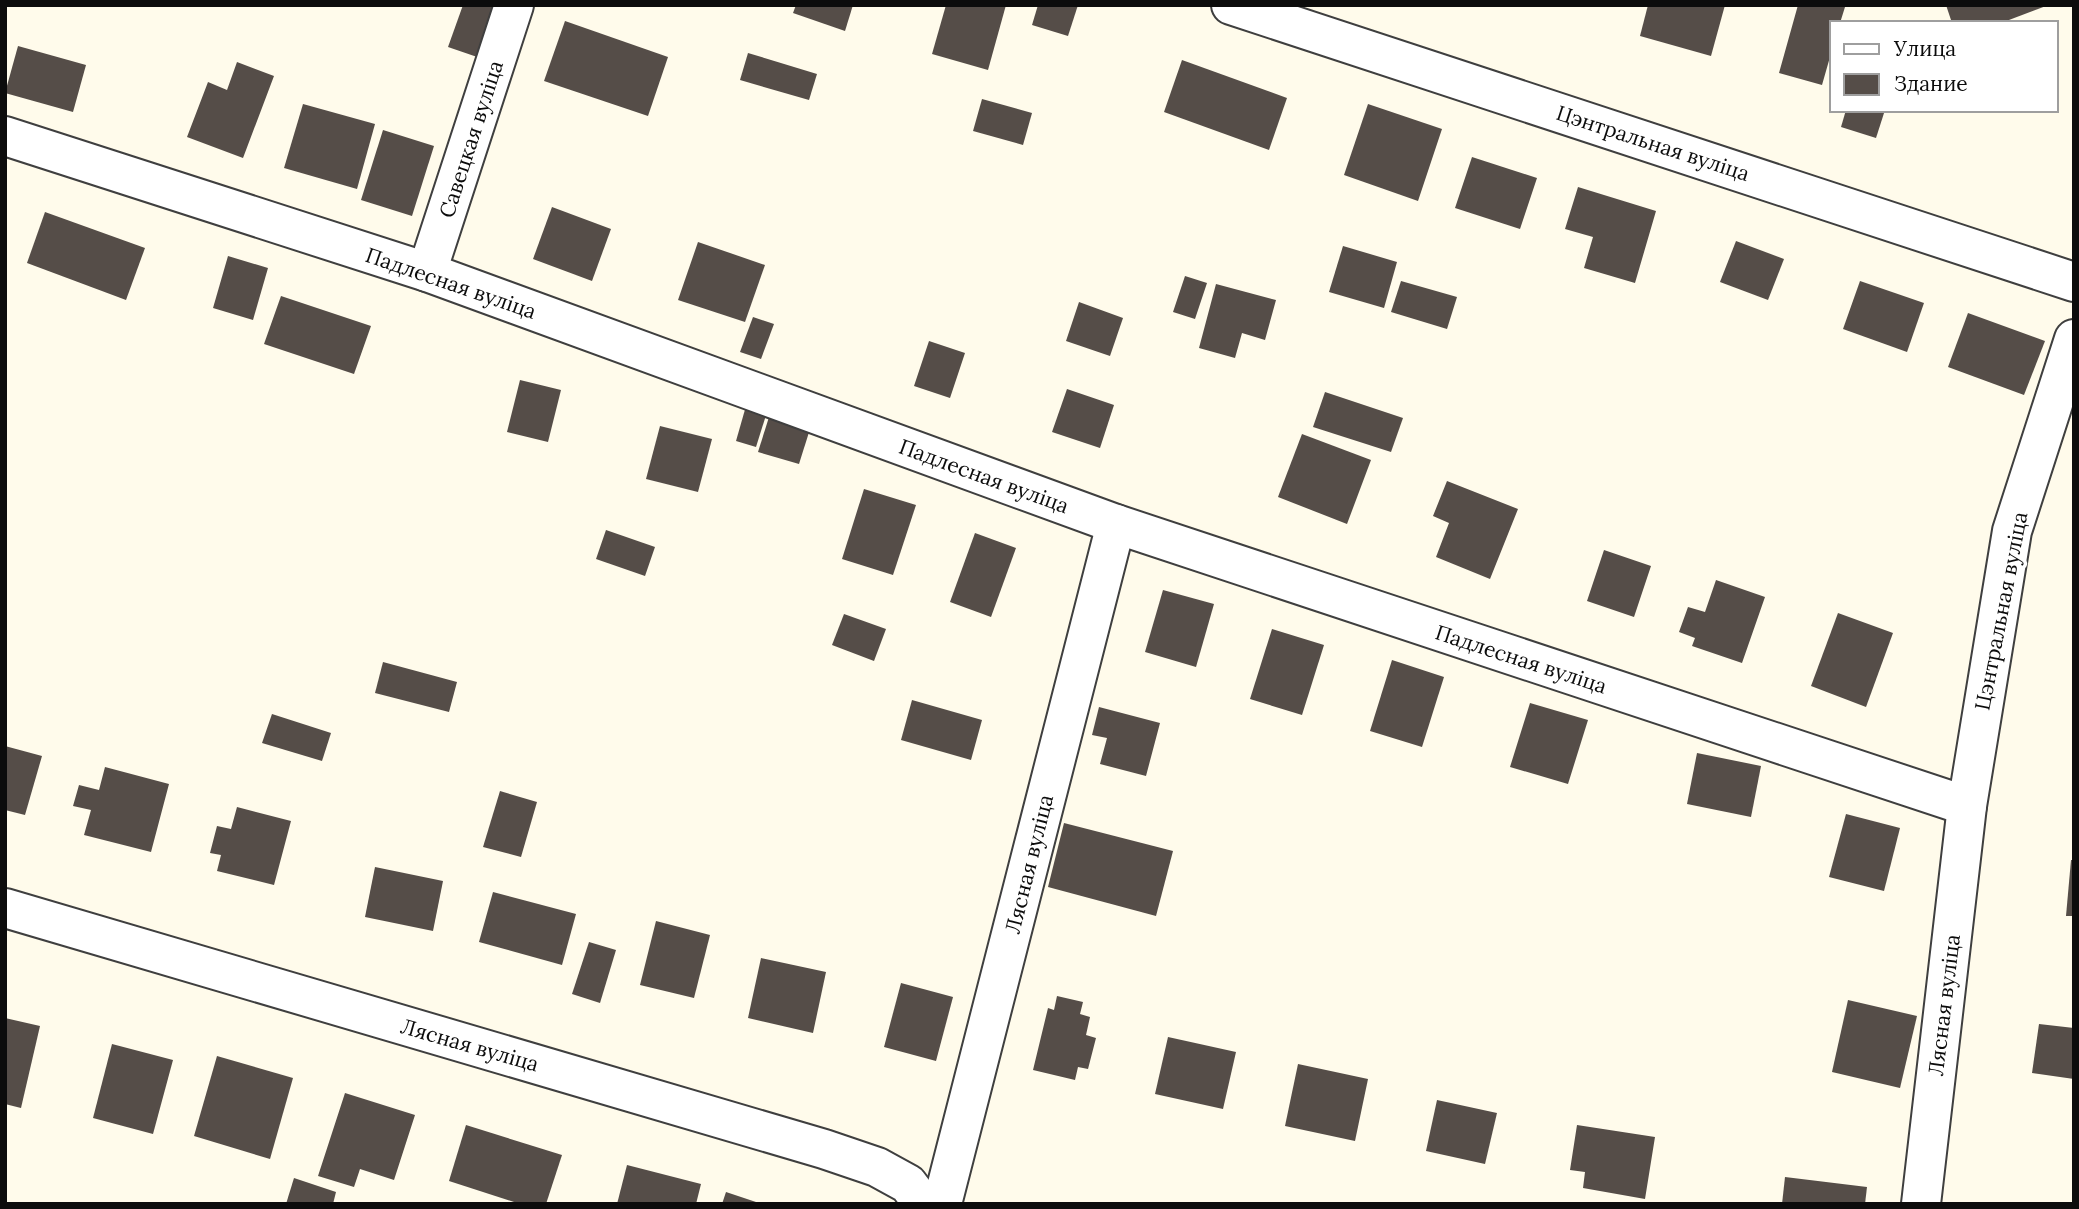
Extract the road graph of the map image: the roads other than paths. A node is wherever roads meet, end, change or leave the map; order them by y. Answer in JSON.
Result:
{"nodes":[{"id":1,"x":514,"y":5,"type":"edge"},
{"id":2,"x":1231,"y":5,"type":"edge"},
{"id":3,"x":5,"y":136,"type":"edge"},
{"id":4,"x":427,"y":272,"type":"junction"},
{"id":5,"x":2074,"y":282,"type":"edge"},
{"id":6,"x":2074,"y":339,"type":"edge"},
{"id":7,"x":1116,"y":524,"type":"junction"},
{"id":8,"x":1967,"y":806,"type":"junction"},
{"id":9,"x":5,"y":908,"type":"edge"},
{"id":10,"x":923,"y":1204,"type":"edge"},
{"id":11,"x":942,"y":1204,"type":"edge"},
{"id":12,"x":1921,"y":1204,"type":"edge"}],
"edges":[{"from":1,"to":4,"type":"street","name":"Савецкая вуліца"},
{"from":2,"to":5,"type":"street","name":"Цэнтральная вуліца"},
{"from":3,"to":4,"type":"street","name":"Падлесная вуліца"},
{"from":4,"to":7,"type":"street","name":"Падлесная вуліца"},
{"from":6,"to":8,"type":"street","name":"Цэнтральная вуліца"},
{"from":7,"to":8,"type":"street","name":"Падлесная вуліца"},
{"from":7,"to":11,"type":"street","name":"Лясная вуліца"},
{"from":8,"to":12,"type":"street","name":"Лясная вуліца"},
{"from":9,"to":10,"type":"street","name":"Лясная вуліца"}]}
